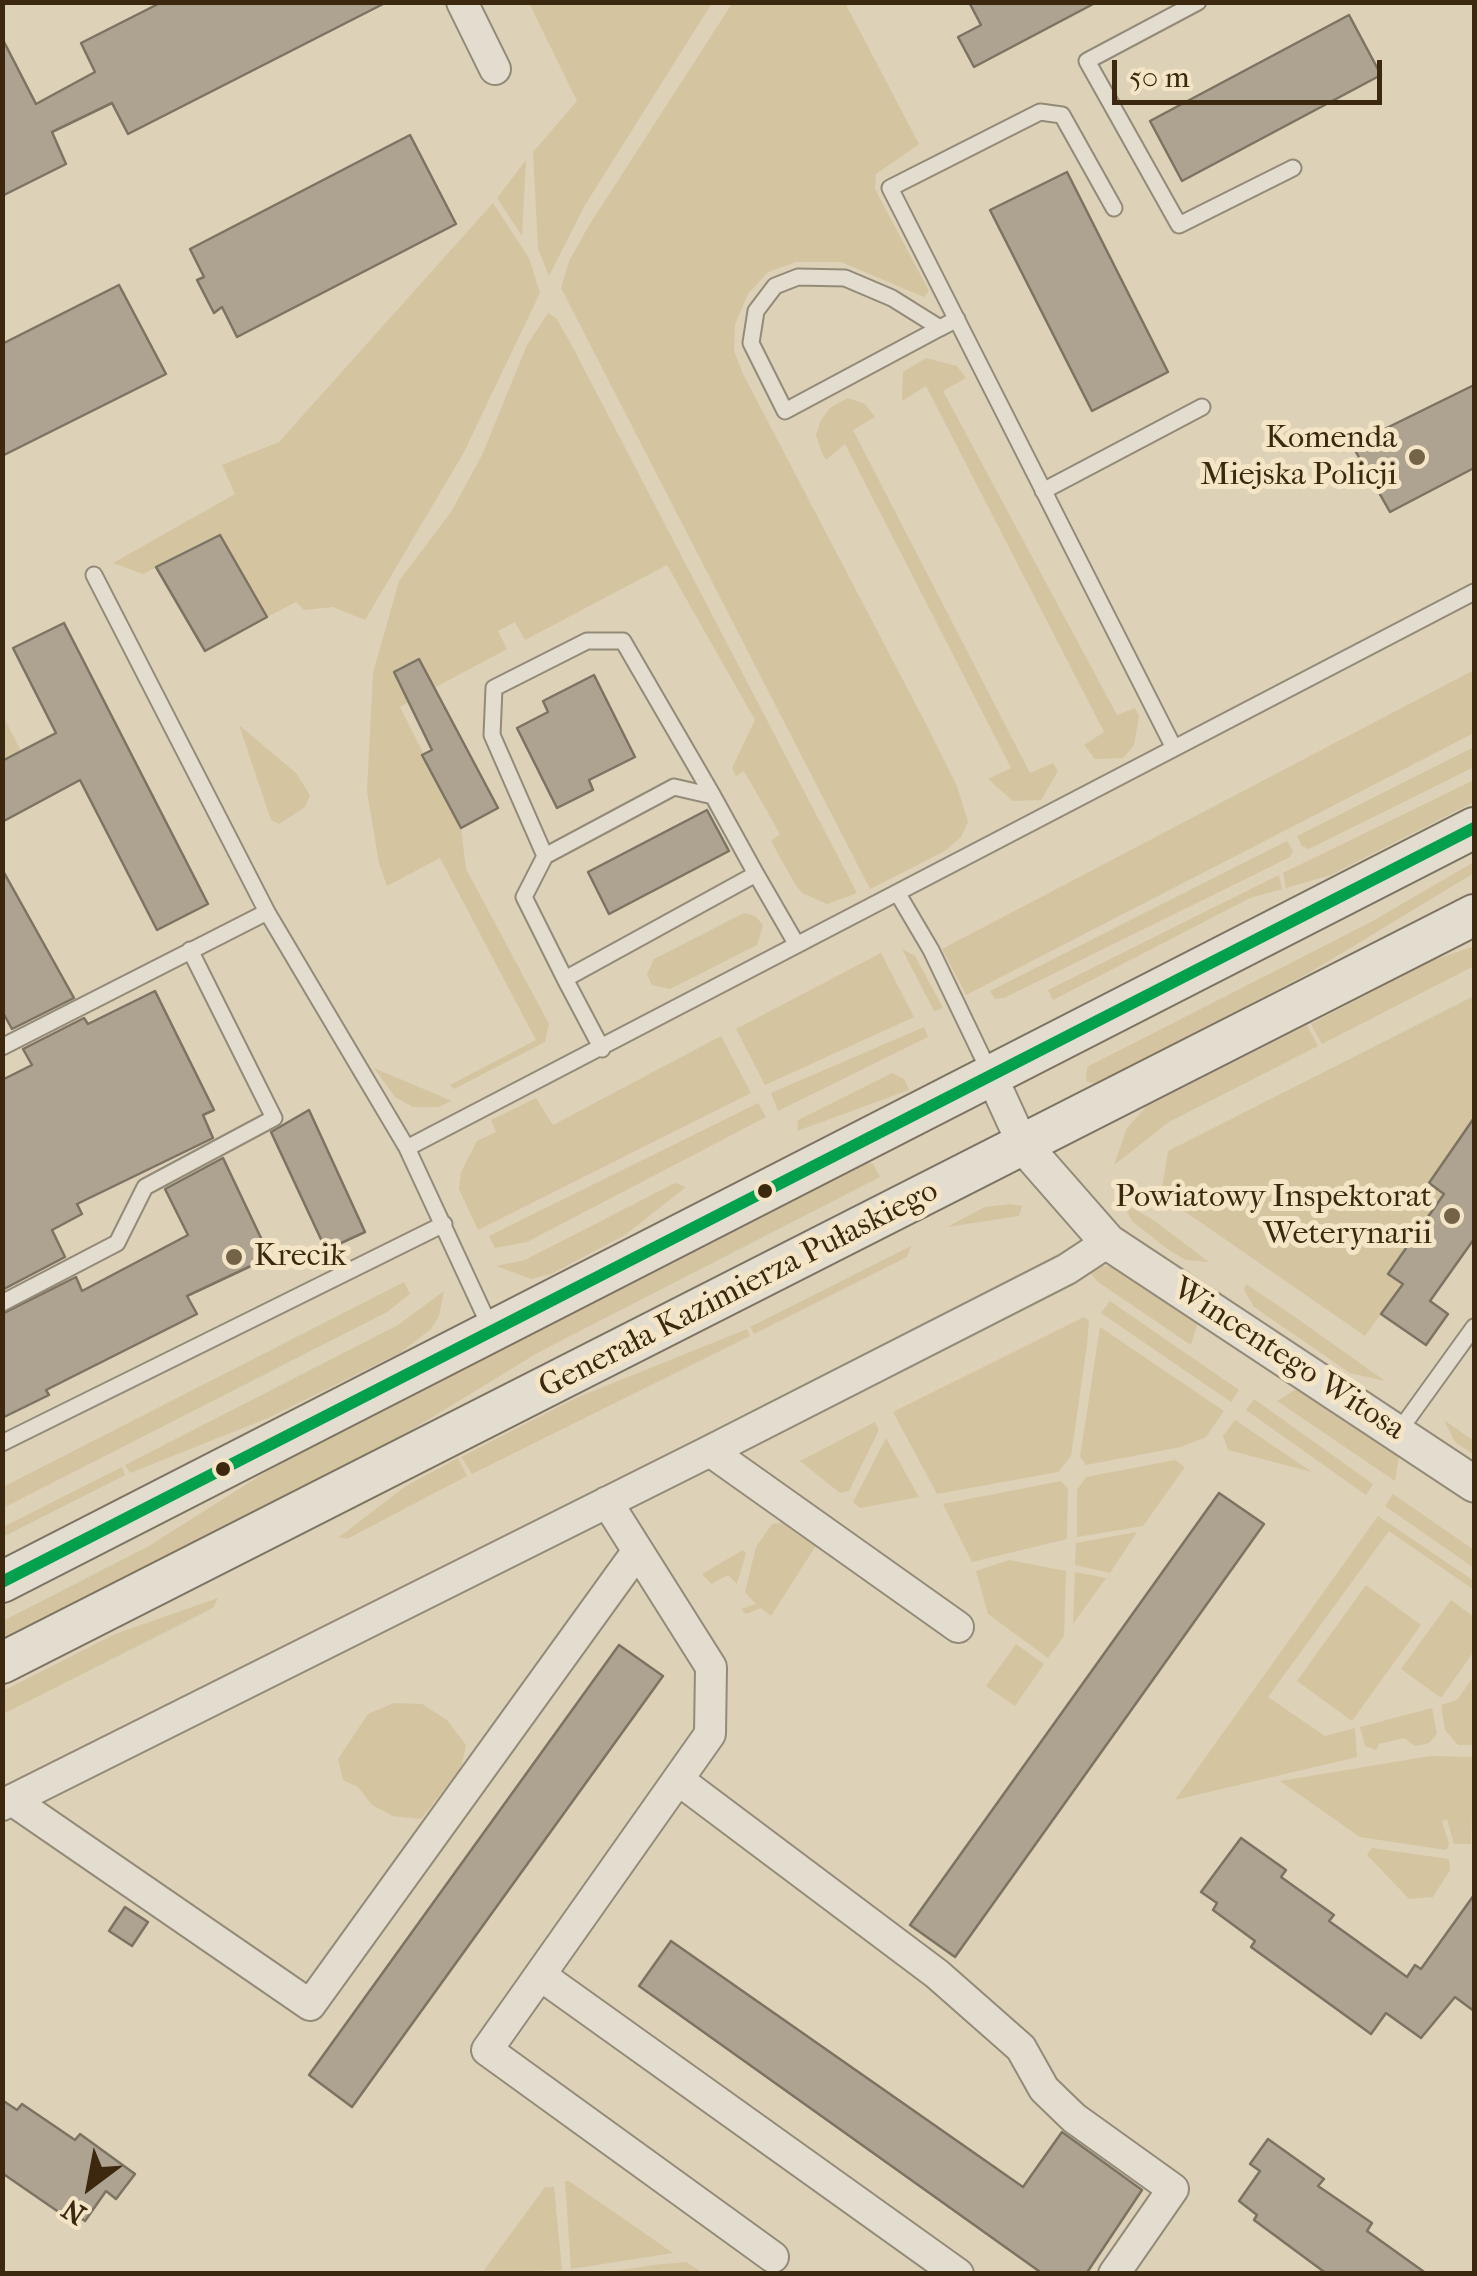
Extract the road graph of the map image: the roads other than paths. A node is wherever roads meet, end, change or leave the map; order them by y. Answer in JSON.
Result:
{"nodes":[{"id":1,"x":462,"y":2,"type":"edge"},
{"id":2,"x":1198,"y":2,"type":"edge"},
{"id":3,"x":495,"y":69,"type":"dead end"},
{"id":4,"x":1293,"y":168,"type":"dead end"},
{"id":5,"x":1114,"y":208,"type":"dead end"},
{"id":6,"x":957,"y":319,"type":"junction"},
{"id":7,"x":940,"y":328,"type":"junction"},
{"id":8,"x":1202,"y":407,"type":"dead end"},
{"id":9,"x":1043,"y":490,"type":"junction"},
{"id":10,"x":94,"y":575,"type":"dead end"},
{"id":11,"x":1474,"y":592,"type":"edge"},
{"id":12,"x":1174,"y":748,"type":"junction"},
{"id":13,"x":713,"y":796,"type":"junction"},
{"id":14,"x":1474,"y":828,"type":"edge"},
{"id":15,"x":545,"y":856,"type":"junction"},
{"id":16,"x":756,"y":874,"type":"junction"},
{"id":17,"x":898,"y":894,"type":"junction"},
{"id":18,"x":267,"y":912,"type":"junction"},
{"id":19,"x":1474,"y":914,"type":"edge"},
{"id":20,"x":798,"y":945,"type":"junction"},
{"id":21,"x":190,"y":950,"type":"junction"},
{"id":22,"x":565,"y":979,"type":"junction"},
{"id":23,"x":2,"y":1047,"type":"edge"},
{"id":24,"x":602,"y":1049,"type":"junction"},
{"id":25,"x":990,"y":1075,"type":"junction"},
{"id":26,"x":1022,"y":1145,"type":"junction"},
{"id":27,"x":407,"y":1148,"type":"junction"},
{"id":28,"x":444,"y":1224,"type":"junction"},
{"id":29,"x":1108,"y":1242,"type":"junction"},
{"id":30,"x":2,"y":1302,"type":"edge"},
{"id":31,"x":1474,"y":1328,"type":"edge"},
{"id":32,"x":492,"y":1330,"type":"junction"},
{"id":33,"x":1399,"y":1431,"type":"junction"},
{"id":34,"x":2,"y":1443,"type":"edge"},
{"id":35,"x":710,"y":1451,"type":"junction"},
{"id":36,"x":1474,"y":1484,"type":"edge"},
{"id":37,"x":607,"y":1502,"type":"junction"},
{"id":38,"x":637,"y":1552,"type":"junction"},
{"id":39,"x":2,"y":1582,"type":"edge"},
{"id":40,"x":958,"y":1627,"type":"dead end"},
{"id":41,"x":2,"y":1663,"type":"edge"},
{"id":42,"x":680,"y":1780,"type":"junction"},
{"id":43,"x":7,"y":1802,"type":"edge"},
{"id":44,"x":540,"y":1974,"type":"junction"},
{"id":45,"x":773,"y":2258,"type":"dead end"},
{"id":46,"x":958,"y":2274,"type":"edge"},
{"id":47,"x":1114,"y":2274,"type":"edge"}],
"edges":[{"from":1,"to":3,"type":"street"},
{"from":2,"to":4,"type":"lane"},
{"from":5,"to":6,"type":"lane"},
{"from":6,"to":7,"type":"lane"},
{"from":6,"to":9,"type":"lane"},
{"from":7,"to":7,"type":"lane"},
{"from":8,"to":9,"type":"lane"},
{"from":9,"to":12,"type":"lane"},
{"from":10,"to":18,"type":"lane"},
{"from":11,"to":12,"type":"lane"},
{"from":12,"to":17,"type":"lane"},
{"from":13,"to":15,"type":"lane"},
{"from":13,"to":15,"type":"lane"},
{"from":13,"to":16,"type":"lane"},
{"from":14,"to":25,"type":"main road"},
{"from":15,"to":22,"type":"lane"},
{"from":16,"to":20,"type":"lane"},
{"from":16,"to":22,"type":"lane"},
{"from":17,"to":20,"type":"lane"},
{"from":17,"to":25,"type":"lane"},
{"from":18,"to":21,"type":"lane"},
{"from":18,"to":27,"type":"lane"},
{"from":19,"to":26,"type":"main road","name":"Generała Kazimierza Pułaskiego"},
{"from":20,"to":24,"type":"lane"},
{"from":21,"to":23,"type":"lane"},
{"from":21,"to":30,"type":"lane"},
{"from":22,"to":24,"type":"lane"},
{"from":24,"to":27,"type":"lane"},
{"from":25,"to":26,"type":"street"},
{"from":25,"to":32,"type":"main road"},
{"from":26,"to":29,"type":"street","name":"Wincentego Witosa"},
{"from":26,"to":41,"type":"main road","name":"Generała Kazimierza Pułaskiego"},
{"from":27,"to":28,"type":"lane"},
{"from":28,"to":32,"type":"lane"},
{"from":28,"to":34,"type":"lane"},
{"from":29,"to":33,"type":"street","name":"Wincentego Witosa"},
{"from":29,"to":35,"type":"street"},
{"from":31,"to":33,"type":"lane"},
{"from":32,"to":39,"type":"main road"},
{"from":33,"to":36,"type":"street","name":"Wincentego Witosa"},
{"from":35,"to":37,"type":"street"},
{"from":35,"to":40,"type":"street"},
{"from":37,"to":38,"type":"street"},
{"from":37,"to":43,"type":"street"},
{"from":38,"to":42,"type":"street"},
{"from":38,"to":43,"type":"street"},
{"from":42,"to":44,"type":"street"},
{"from":42,"to":47,"type":"street"},
{"from":44,"to":45,"type":"street"},
{"from":44,"to":46,"type":"street"}]}
